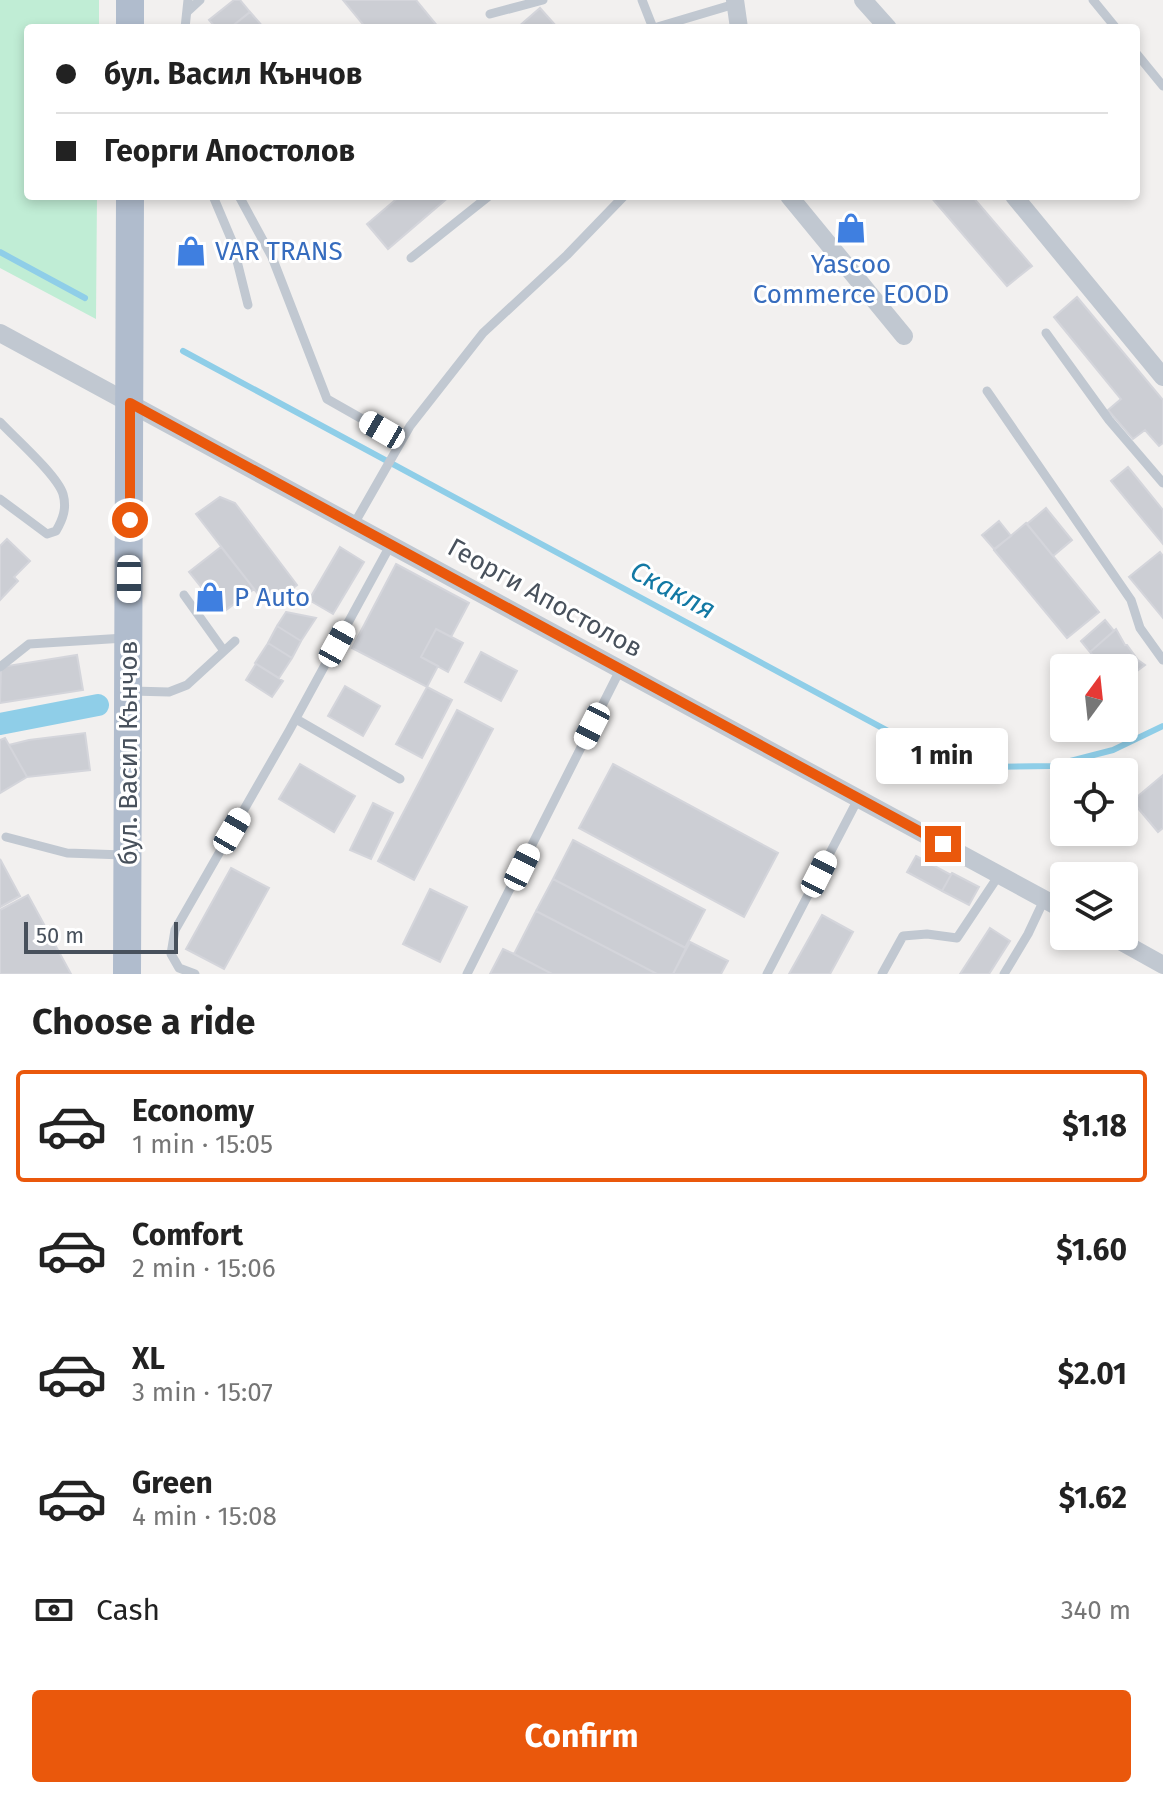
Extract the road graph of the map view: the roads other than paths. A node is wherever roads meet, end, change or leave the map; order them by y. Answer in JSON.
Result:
{"nodes":[{"id":1,"x":130,"y":0,"type":"edge"},
{"id":2,"x":188,"y":0,"type":"edge"},
{"id":3,"x":200,"y":0,"type":"edge"},
{"id":4,"x":543,"y":0,"type":"edge"},
{"id":5,"x":642,"y":0,"type":"edge"},
{"id":6,"x":863,"y":0,"type":"edge"},
{"id":7,"x":1093,"y":0,"type":"edge"},
{"id":8,"x":735,"y":2,"type":"edge"},
{"id":9,"x":187,"y":12,"type":"junction"},
{"id":10,"x":490,"y":14,"type":"dead end"},
{"id":11,"x":130,"y":24,"type":"edge"},
{"id":12,"x":186,"y":24,"type":"edge"},
{"id":13,"x":651,"y":24,"type":"edge"},
{"id":14,"x":666,"y":24,"type":"edge"},
{"id":15,"x":738,"y":24,"type":"edge"},
{"id":16,"x":884,"y":24,"type":"edge"},
{"id":17,"x":1113,"y":24,"type":"edge"},
{"id":18,"x":1140,"y":58,"type":"edge"},
{"id":19,"x":1163,"y":86,"type":"edge"},
{"id":20,"x":130,"y":200,"type":"edge"},
{"id":21,"x":215,"y":200,"type":"edge"},
{"id":22,"x":241,"y":200,"type":"edge"},
{"id":23,"x":484,"y":200,"type":"edge"},
{"id":24,"x":620,"y":200,"type":"edge"},
{"id":25,"x":792,"y":200,"type":"edge"},
{"id":26,"x":1017,"y":200,"type":"edge"},
{"id":27,"x":411,"y":258,"type":"dead end"},
{"id":28,"x":248,"y":305,"type":"dead end"},
{"id":29,"x":0,"y":333,"type":"edge"},
{"id":30,"x":1046,"y":333,"type":"dead end"},
{"id":31,"x":904,"y":336,"type":"dead end"},
{"id":32,"x":1163,"y":377,"type":"edge"},
{"id":33,"x":987,"y":391,"type":"dead end"},
{"id":34,"x":130,"y":403,"type":"junction"},
{"id":35,"x":0,"y":422,"type":"edge"},
{"id":36,"x":401,"y":441,"type":"junction"},
{"id":37,"x":1163,"y":483,"type":"edge"},
{"id":38,"x":0,"y":499,"type":"edge"},
{"id":39,"x":354,"y":524,"type":"junction"},
{"id":40,"x":391,"y":544,"type":"junction"},
{"id":41,"x":184,"y":595,"type":"dead end"},
{"id":42,"x":129,"y":638,"type":"junction"},
{"id":43,"x":235,"y":641,"type":"dead end"},
{"id":44,"x":224,"y":651,"type":"junction"},
{"id":45,"x":1163,"y":660,"type":"edge"},
{"id":46,"x":0,"y":667,"type":"edge"},
{"id":47,"x":621,"y":669,"type":"junction"},
{"id":48,"x":128,"y":691,"type":"junction"},
{"id":49,"x":296,"y":719,"type":"junction"},
{"id":50,"x":400,"y":779,"type":"dead end"},
{"id":51,"x":858,"y":799,"type":"junction"},
{"id":52,"x":6,"y":837,"type":"dead end"},
{"id":53,"x":128,"y":855,"type":"junction"},
{"id":54,"x":999,"y":875,"type":"junction"},
{"id":55,"x":1044,"y":900,"type":"junction"},
{"id":56,"x":1050,"y":903,"type":"edge"},
{"id":57,"x":1136,"y":950,"type":"edge"},
{"id":58,"x":1163,"y":965,"type":"edge"},
{"id":59,"x":127,"y":974,"type":"edge"},
{"id":60,"x":195,"y":974,"type":"edge"},
{"id":61,"x":467,"y":974,"type":"edge"},
{"id":62,"x":767,"y":974,"type":"edge"},
{"id":63,"x":882,"y":974,"type":"edge"},
{"id":64,"x":1004,"y":974,"type":"edge"}],
"edges":[{"from":1,"to":11,"type":"main road"},
{"from":2,"to":9,"type":"lane"},
{"from":3,"to":9,"type":"lane"},
{"from":4,"to":10,"type":"lane"},
{"from":5,"to":13,"type":"lane"},
{"from":6,"to":16,"type":"street"},
{"from":7,"to":17,"type":"lane"},
{"from":8,"to":14,"type":"lane"},
{"from":8,"to":15,"type":"street"},
{"from":9,"to":12,"type":"lane"},
{"from":18,"to":19,"type":"lane"},
{"from":20,"to":34,"type":"main road","name":"бул. Васил Кънчов"},
{"from":21,"to":28,"type":"lane"},
{"from":22,"to":36,"type":"lane"},
{"from":23,"to":27,"type":"lane"},
{"from":24,"to":36,"type":"lane"},
{"from":25,"to":31,"type":"street"},
{"from":26,"to":32,"type":"street"},
{"from":29,"to":34,"type":"street","name":"Георги Апостолов"},
{"from":30,"to":37,"type":"lane"},
{"from":33,"to":45,"type":"lane"},
{"from":34,"to":39,"type":"street","name":"Георги Апостолов"},
{"from":34,"to":42,"type":"main road","name":"бул. Васил Кънчов"},
{"from":35,"to":38,"type":"lane"},
{"from":36,"to":39,"type":"lane"},
{"from":39,"to":40,"type":"street","name":"Георги Апостолов"},
{"from":40,"to":47,"type":"street","name":"Георги Апостолов"},
{"from":40,"to":49,"type":"lane"},
{"from":41,"to":44,"type":"lane"},
{"from":42,"to":46,"type":"lane"},
{"from":42,"to":48,"type":"main road","name":"бул. Васил Кънчов"},
{"from":43,"to":44,"type":"lane"},
{"from":44,"to":48,"type":"lane"},
{"from":47,"to":51,"type":"street","name":"Георги Апостолов"},
{"from":47,"to":61,"type":"lane"},
{"from":48,"to":53,"type":"main road","name":"бул. Васил Кънчов"},
{"from":49,"to":50,"type":"lane"},
{"from":49,"to":60,"type":"lane"},
{"from":51,"to":54,"type":"street","name":"Георги Апостолов"},
{"from":51,"to":62,"type":"lane"},
{"from":52,"to":53,"type":"lane"},
{"from":53,"to":59,"type":"main road","name":"бул. Васил Кънчов"},
{"from":54,"to":55,"type":"street","name":"Георги Апостолов"},
{"from":54,"to":63,"type":"lane"},
{"from":55,"to":56,"type":"street","name":"Георги Апостолов"},
{"from":55,"to":64,"type":"lane"},
{"from":57,"to":58,"type":"street"}]}
